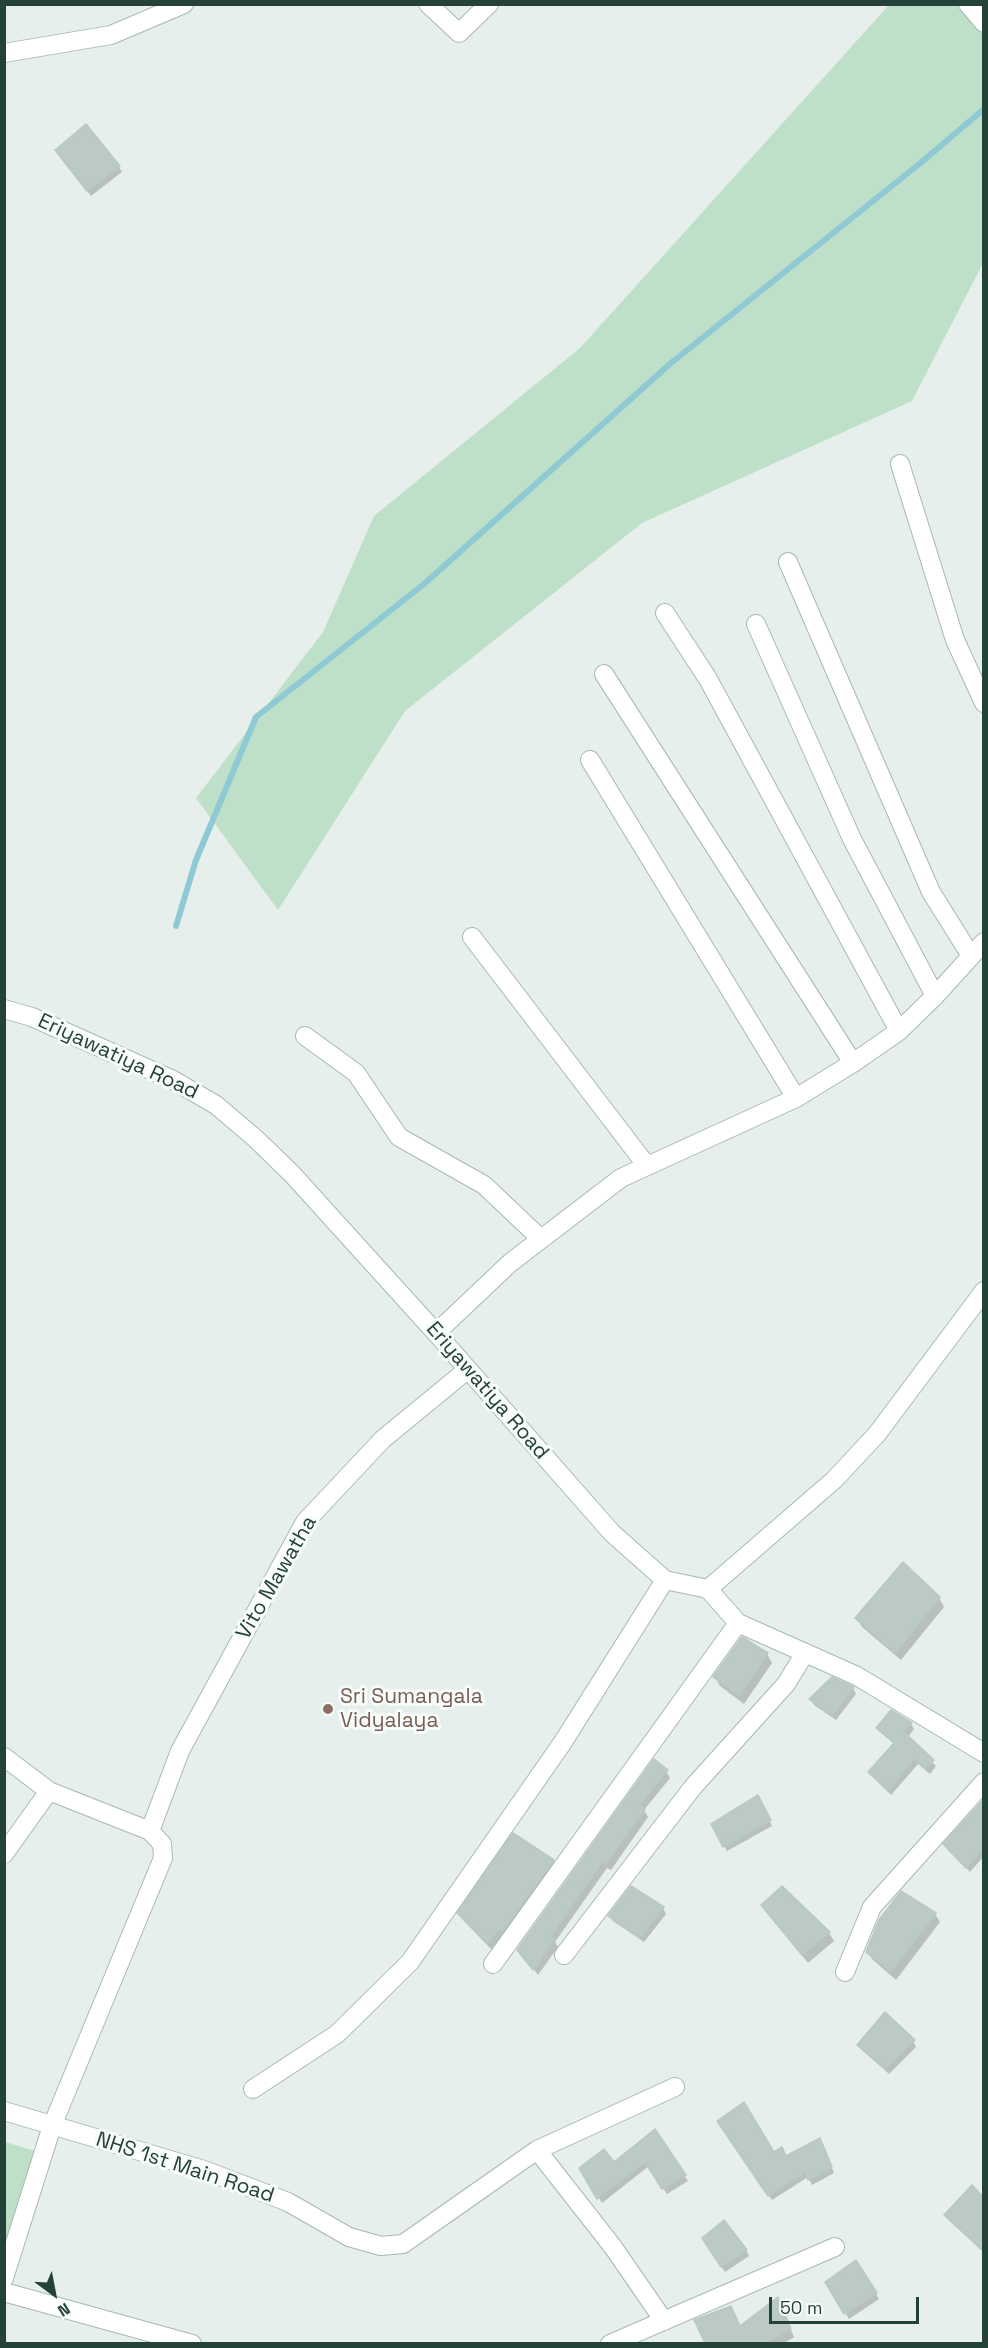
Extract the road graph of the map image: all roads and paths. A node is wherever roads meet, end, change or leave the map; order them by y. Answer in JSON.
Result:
{"nodes":[{"id":1,"x":184,"y":4,"type":"edge"},
{"id":2,"x":428,"y":4,"type":"edge"},
{"id":3,"x":489,"y":4,"type":"edge"},
{"id":4,"x":968,"y":4,"type":"edge"},
{"id":5,"x":984,"y":23,"type":"edge"},
{"id":6,"x":4,"y":53,"type":"edge"},
{"id":7,"x":900,"y":464,"type":"dead end"},
{"id":8,"x":788,"y":562,"type":"dead end"},
{"id":9,"x":664,"y":613,"type":"dead end"},
{"id":10,"x":756,"y":624,"type":"dead end"},
{"id":11,"x":604,"y":674,"type":"dead end"},
{"id":12,"x":984,"y":703,"type":"edge"},
{"id":13,"x":590,"y":760,"type":"dead end"},
{"id":14,"x":472,"y":937,"type":"dead end"},
{"id":15,"x":984,"y":942,"type":"edge"},
{"id":16,"x":970,"y":956,"type":"junction"},
{"id":17,"x":935,"y":996,"type":"junction"},
{"id":18,"x":4,"y":1009,"type":"edge"},
{"id":19,"x":899,"y":1031,"type":"junction"},
{"id":20,"x":305,"y":1036,"type":"dead end"},
{"id":21,"x":853,"y":1063,"type":"junction"},
{"id":22,"x":796,"y":1098,"type":"junction"},
{"id":23,"x":647,"y":1166,"type":"junction"},
{"id":24,"x":540,"y":1239,"type":"junction"},
{"id":25,"x":984,"y":1291,"type":"edge"},
{"id":26,"x":436,"y":1333,"type":"junction"},
{"id":27,"x":467,"y":1370,"type":"junction"},
{"id":28,"x":665,"y":1580,"type":"junction"},
{"id":29,"x":708,"y":1589,"type":"junction"},
{"id":30,"x":738,"y":1623,"type":"junction"},
{"id":31,"x":805,"y":1653,"type":"junction"},
{"id":32,"x":984,"y":1753,"type":"edge"},
{"id":33,"x":4,"y":1757,"type":"edge"},
{"id":34,"x":984,"y":1782,"type":"edge"},
{"id":35,"x":49,"y":1791,"type":"junction"},
{"id":36,"x":150,"y":1831,"type":"junction"},
{"id":37,"x":4,"y":1854,"type":"edge"},
{"id":38,"x":564,"y":1955,"type":"dead end"},
{"id":39,"x":493,"y":1964,"type":"dead end"},
{"id":40,"x":845,"y":1972,"type":"dead end"},
{"id":41,"x":675,"y":2086,"type":"dead end"},
{"id":42,"x":253,"y":2089,"type":"dead end"},
{"id":43,"x":4,"y":2111,"type":"edge"},
{"id":44,"x":52,"y":2126,"type":"junction"},
{"id":45,"x":537,"y":2150,"type":"junction"},
{"id":46,"x":835,"y":2247,"type":"dead end"},
{"id":47,"x":4,"y":2278,"type":"edge"},
{"id":48,"x":4,"y":2292,"type":"edge"},
{"id":49,"x":664,"y":2321,"type":"junction"},
{"id":50,"x":192,"y":2343,"type":"edge"},
{"id":51,"x":610,"y":2343,"type":"edge"}],
"edges":[{"from":1,"to":6,"type":"street"},
{"from":2,"to":3,"type":"street"},
{"from":4,"to":5,"type":"street"},
{"from":7,"to":12,"type":"street"},
{"from":8,"to":16,"type":"street"},
{"from":9,"to":19,"type":"street"},
{"from":10,"to":17,"type":"street"},
{"from":11,"to":21,"type":"street"},
{"from":13,"to":22,"type":"street"},
{"from":14,"to":23,"type":"street"},
{"from":15,"to":16,"type":"street"},
{"from":16,"to":17,"type":"street"},
{"from":17,"to":19,"type":"street"},
{"from":18,"to":26,"type":"street","name":"Eriyawatiya Road"},
{"from":19,"to":21,"type":"street"},
{"from":20,"to":24,"type":"street"},
{"from":21,"to":22,"type":"street"},
{"from":22,"to":23,"type":"street"},
{"from":23,"to":24,"type":"street"},
{"from":24,"to":26,"type":"street"},
{"from":25,"to":29,"type":"street"},
{"from":26,"to":27,"type":"street","name":"Eriyawatiya Road"},
{"from":27,"to":28,"type":"street","name":"Eriyawatiya Road"},
{"from":27,"to":36,"type":"street","name":"Vito Mawatha"},
{"from":28,"to":29,"type":"street","name":"Eriyawatiya Road"},
{"from":28,"to":42,"type":"street"},
{"from":29,"to":30,"type":"street"},
{"from":30,"to":31,"type":"street"},
{"from":30,"to":39,"type":"street"},
{"from":31,"to":32,"type":"street"},
{"from":31,"to":38,"type":"street"},
{"from":33,"to":35,"type":"street"},
{"from":34,"to":40,"type":"street"},
{"from":35,"to":36,"type":"street"},
{"from":35,"to":37,"type":"street"},
{"from":36,"to":44,"type":"street"},
{"from":41,"to":45,"type":"street","name":"NHS 1st Main Road"},
{"from":43,"to":44,"type":"street","name":"NHS 1st Main Road"},
{"from":44,"to":45,"type":"street","name":"NHS 1st Main Road"},
{"from":44,"to":47,"type":"street"},
{"from":45,"to":49,"type":"street"},
{"from":46,"to":49,"type":"street"},
{"from":48,"to":50,"type":"street"},
{"from":49,"to":51,"type":"street"}]}
